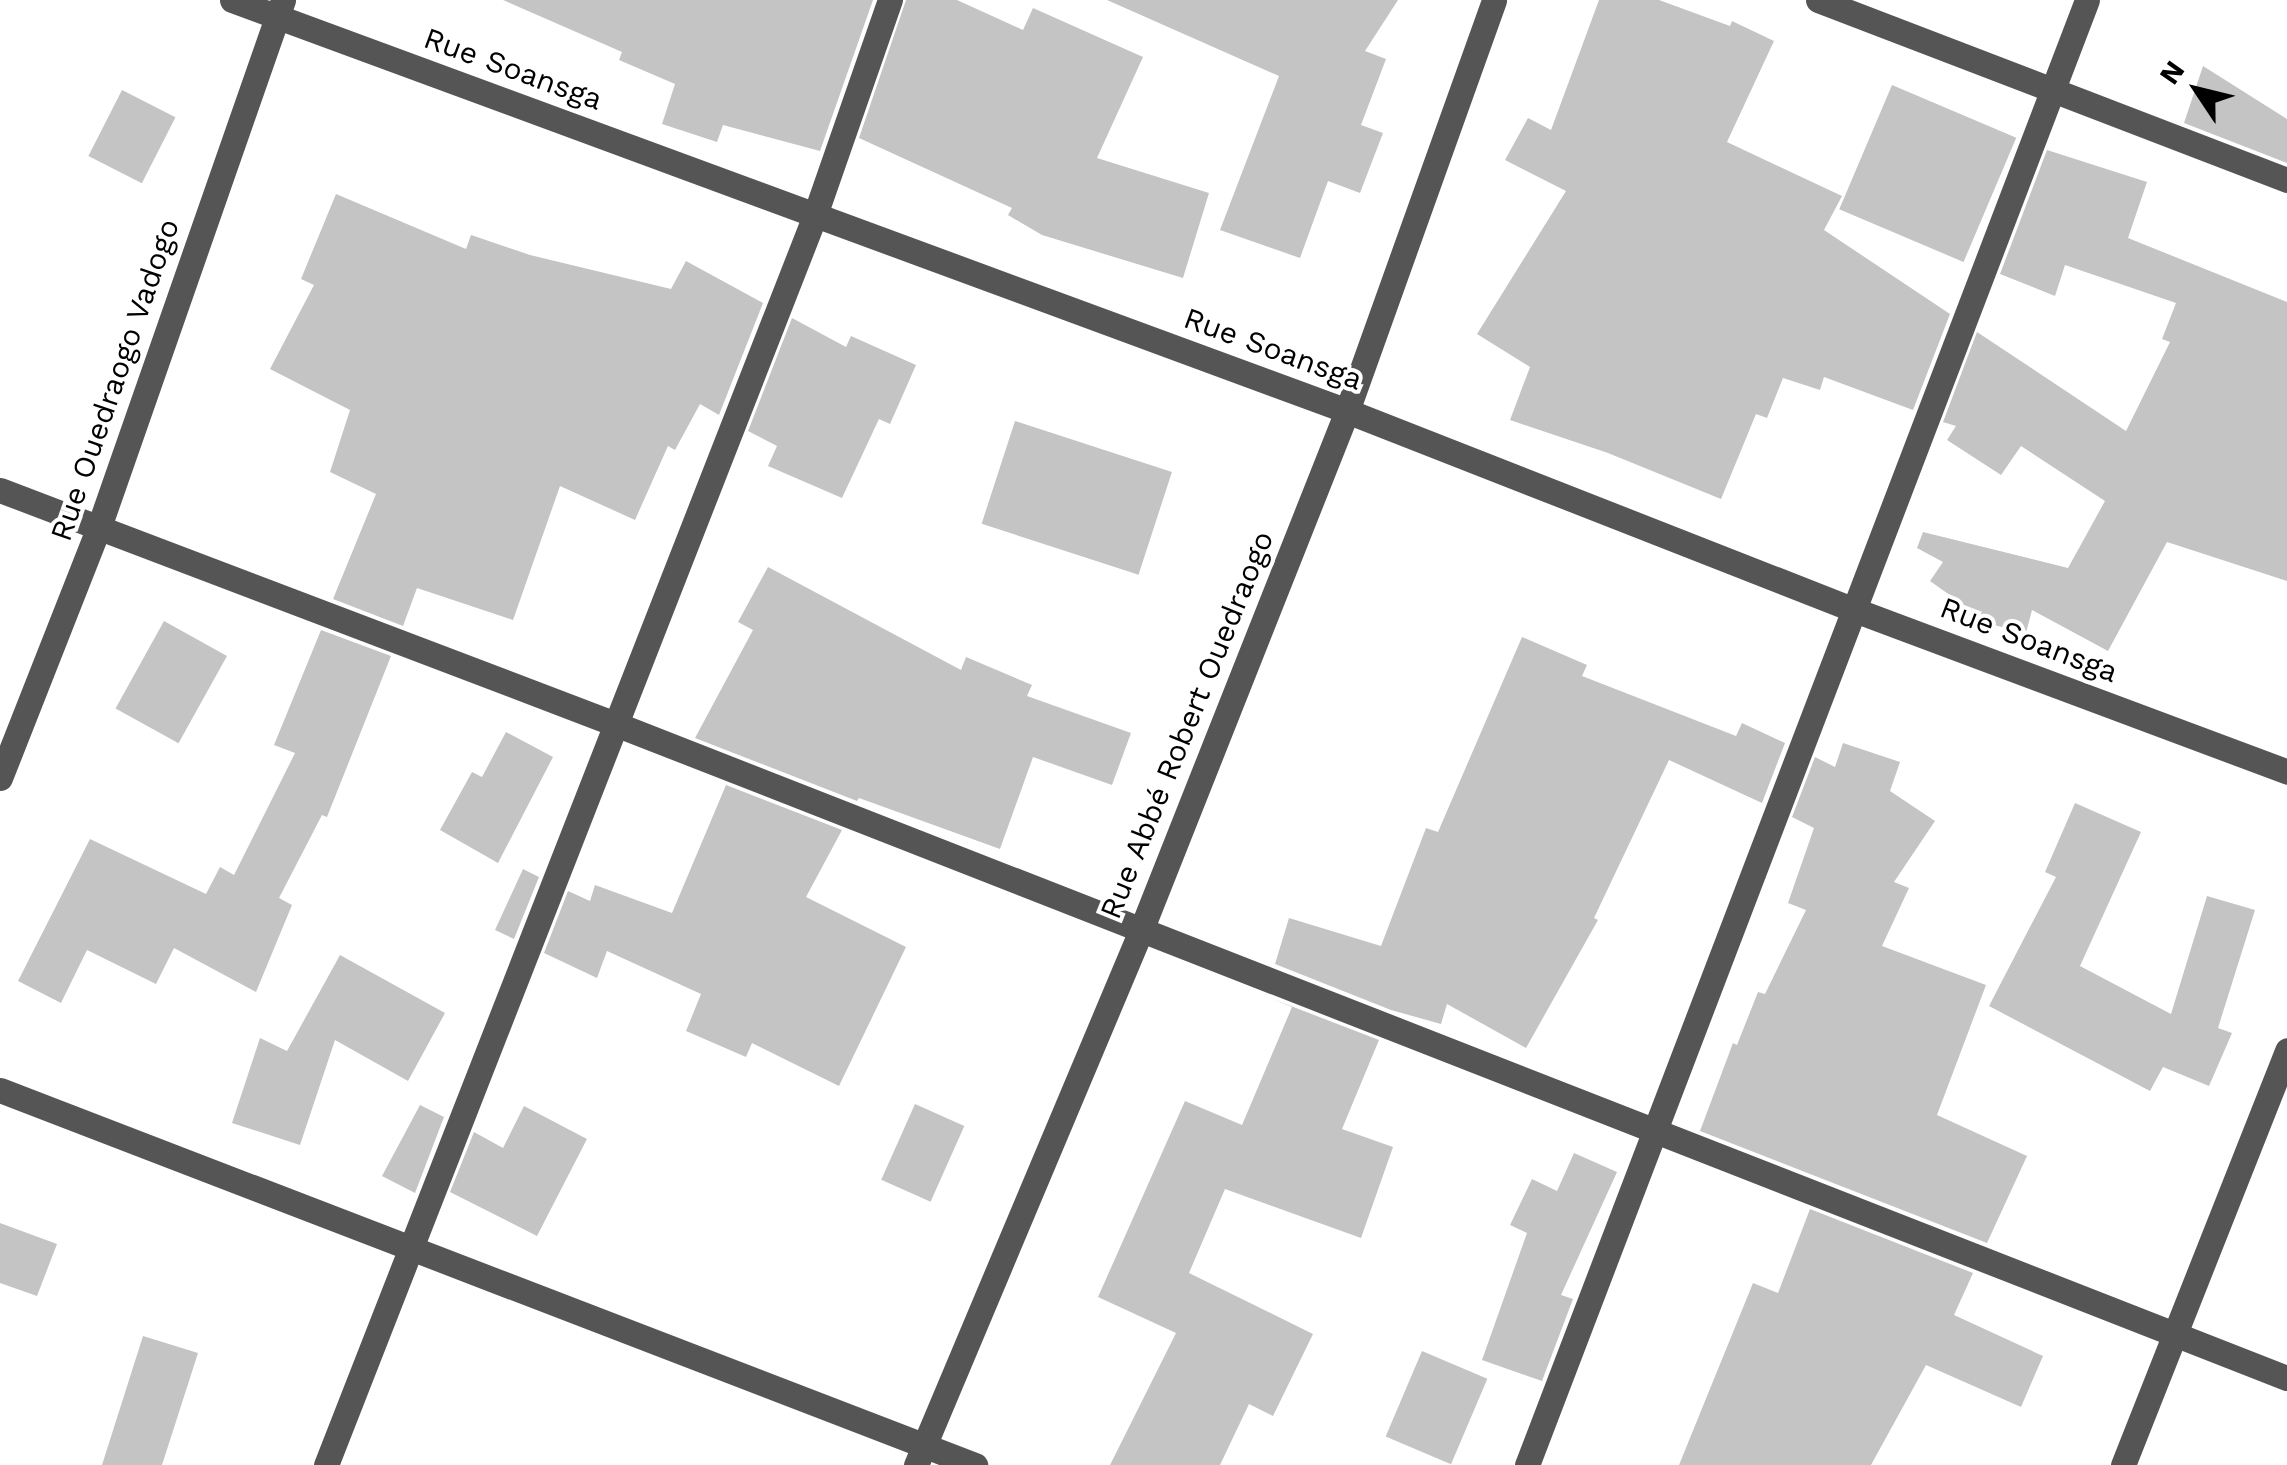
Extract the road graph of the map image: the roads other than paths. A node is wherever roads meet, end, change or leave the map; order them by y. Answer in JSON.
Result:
{"nodes":[{"id":1,"x":232,"y":0,"type":"edge"},
{"id":2,"x":890,"y":0,"type":"edge"},
{"id":3,"x":1494,"y":0,"type":"edge"},
{"id":4,"x":1818,"y":0,"type":"edge"},
{"id":5,"x":2087,"y":0,"type":"edge"},
{"id":6,"x":280,"y":9,"type":"edge"},
{"id":7,"x":2054,"y":92,"type":"junction"},
{"id":8,"x":2287,"y":180,"type":"edge"},
{"id":9,"x":815,"y":215,"type":"junction"},
{"id":10,"x":1347,"y":410,"type":"junction"},
{"id":11,"x":0,"y":490,"type":"edge"},
{"id":12,"x":99,"y":528,"type":"junction"},
{"id":13,"x":1852,"y":609,"type":"junction"},
{"id":14,"x":618,"y":726,"type":"junction"},
{"id":15,"x":2287,"y":772,"type":"edge"},
{"id":16,"x":0,"y":778,"type":"edge"},
{"id":17,"x":1140,"y":933,"type":"junction"},
{"id":18,"x":2287,"y":1050,"type":"edge"},
{"id":19,"x":0,"y":1090,"type":"edge"},
{"id":20,"x":1652,"y":1132,"type":"junction"},
{"id":21,"x":410,"y":1248,"type":"junction"},
{"id":22,"x":2174,"y":1333,"type":"junction"},
{"id":23,"x":2287,"y":1378,"type":"edge"},
{"id":24,"x":920,"y":1455,"type":"edge"},
{"id":25,"x":326,"y":1465,"type":"edge"},
{"id":26,"x":975,"y":1465,"type":"edge"},
{"id":27,"x":1527,"y":1465,"type":"edge"},
{"id":28,"x":2122,"y":1465,"type":"edge"}],
"edges":[{"from":1,"to":6,"type":"street","name":"Rue Soansga"},
{"from":2,"to":9,"type":"street"},
{"from":3,"to":10,"type":"street","name":"Rue Abbé Robert Ouedraogo"},
{"from":4,"to":7,"type":"street"},
{"from":5,"to":7,"type":"street"},
{"from":6,"to":9,"type":"street","name":"Rue Soansga"},
{"from":6,"to":12,"type":"street","name":"Rue Ouedraogo Vadogo"},
{"from":7,"to":8,"type":"street"},
{"from":7,"to":13,"type":"street"},
{"from":9,"to":10,"type":"street","name":"Rue Soansga"},
{"from":9,"to":14,"type":"street"},
{"from":10,"to":13,"type":"street","name":"Rue Soansga"},
{"from":10,"to":17,"type":"street","name":"Rue Abbé Robert Ouedraogo"},
{"from":11,"to":12,"type":"street"},
{"from":12,"to":14,"type":"street"},
{"from":12,"to":16,"type":"street","name":"Rue Ouedraogo Vadogo"},
{"from":13,"to":15,"type":"street","name":"Rue Soansga"},
{"from":13,"to":20,"type":"street"},
{"from":14,"to":17,"type":"street"},
{"from":14,"to":21,"type":"street"},
{"from":17,"to":20,"type":"street"},
{"from":17,"to":24,"type":"street","name":"Rue Abbé Robert Ouedraogo"},
{"from":18,"to":22,"type":"street"},
{"from":19,"to":21,"type":"street"},
{"from":20,"to":22,"type":"street"},
{"from":20,"to":27,"type":"street"},
{"from":21,"to":24,"type":"street"},
{"from":21,"to":25,"type":"street"},
{"from":22,"to":23,"type":"street"},
{"from":22,"to":28,"type":"street"},
{"from":24,"to":26,"type":"street"}]}
